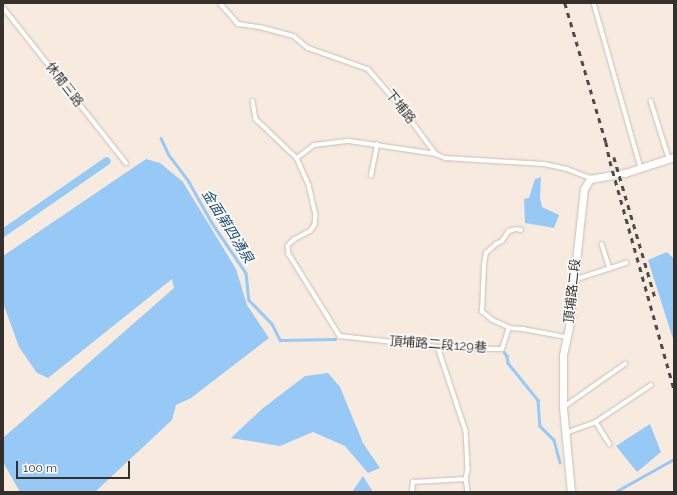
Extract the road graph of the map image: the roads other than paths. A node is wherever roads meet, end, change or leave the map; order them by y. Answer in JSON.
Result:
{"nodes":[{"id":1,"x":220,"y":3,"type":"edge"},
{"id":2,"x":594,"y":3,"type":"edge"},
{"id":3,"x":3,"y":7,"type":"edge"},
{"id":4,"x":253,"y":101,"type":"dead end"},
{"id":5,"x":651,"y":101,"type":"dead end"},
{"id":6,"x":377,"y":145,"type":"junction"},
{"id":7,"x":436,"y":154,"type":"junction"},
{"id":8,"x":671,"y":157,"type":"edge"},
{"id":9,"x":298,"y":158,"type":"junction"},
{"id":10,"x":126,"y":163,"type":"dead end"},
{"id":11,"x":641,"y":168,"type":"junction"},
{"id":12,"x":371,"y":176,"type":"dead end"},
{"id":13,"x":590,"y":179,"type":"junction"},
{"id":14,"x":521,"y":230,"type":"dead end"},
{"id":15,"x":602,"y":244,"type":"dead end"},
{"id":16,"x":626,"y":263,"type":"dead end"},
{"id":17,"x":610,"y":269,"type":"junction"},
{"id":18,"x":574,"y":280,"type":"junction"},
{"id":19,"x":509,"y":328,"type":"junction"},
{"id":20,"x":568,"y":337,"type":"junction"},
{"id":21,"x":438,"y":347,"type":"junction"},
{"id":22,"x":625,"y":364,"type":"dead end"},
{"id":23,"x":651,"y":385,"type":"dead end"},
{"id":24,"x":563,"y":408,"type":"junction"},
{"id":25,"x":596,"y":422,"type":"junction"},
{"id":26,"x":566,"y":433,"type":"junction"},
{"id":27,"x":610,"y":444,"type":"dead end"},
{"id":28,"x":466,"y":479,"type":"junction"},
{"id":29,"x":412,"y":492,"type":"edge"},
{"id":30,"x":468,"y":492,"type":"edge"},
{"id":31,"x":570,"y":492,"type":"edge"}],
"edges":[{"from":1,"to":7,"type":"lane","name":"下埔路"},
{"from":2,"to":11,"type":"lane"},
{"from":3,"to":10,"type":"lane","name":"休閒三路"},
{"from":4,"to":9,"type":"lane"},
{"from":5,"to":8,"type":"lane"},
{"from":6,"to":7,"type":"lane"},
{"from":6,"to":9,"type":"lane"},
{"from":6,"to":12,"type":"lane"},
{"from":7,"to":13,"type":"lane"},
{"from":8,"to":11,"type":"street"},
{"from":9,"to":21,"type":"lane","name":"頂埔路二段129巷"},
{"from":11,"to":13,"type":"street"},
{"from":13,"to":18,"type":"street","name":"頂埔路二段"},
{"from":14,"to":19,"type":"lane"},
{"from":15,"to":17,"type":"lane"},
{"from":16,"to":17,"type":"lane"},
{"from":17,"to":18,"type":"lane"},
{"from":18,"to":20,"type":"street","name":"頂埔路二段"},
{"from":19,"to":20,"type":"lane"},
{"from":19,"to":21,"type":"lane","name":"頂埔路二段129巷"},
{"from":20,"to":24,"type":"street","name":"頂埔路二段"},
{"from":21,"to":28,"type":"lane"},
{"from":22,"to":24,"type":"lane"},
{"from":23,"to":25,"type":"lane"},
{"from":24,"to":26,"type":"street","name":"頂埔路二段"},
{"from":25,"to":26,"type":"lane"},
{"from":25,"to":27,"type":"lane"},
{"from":26,"to":31,"type":"street","name":"頂埔路二段"},
{"from":28,"to":29,"type":"lane"},
{"from":28,"to":30,"type":"lane"}]}
